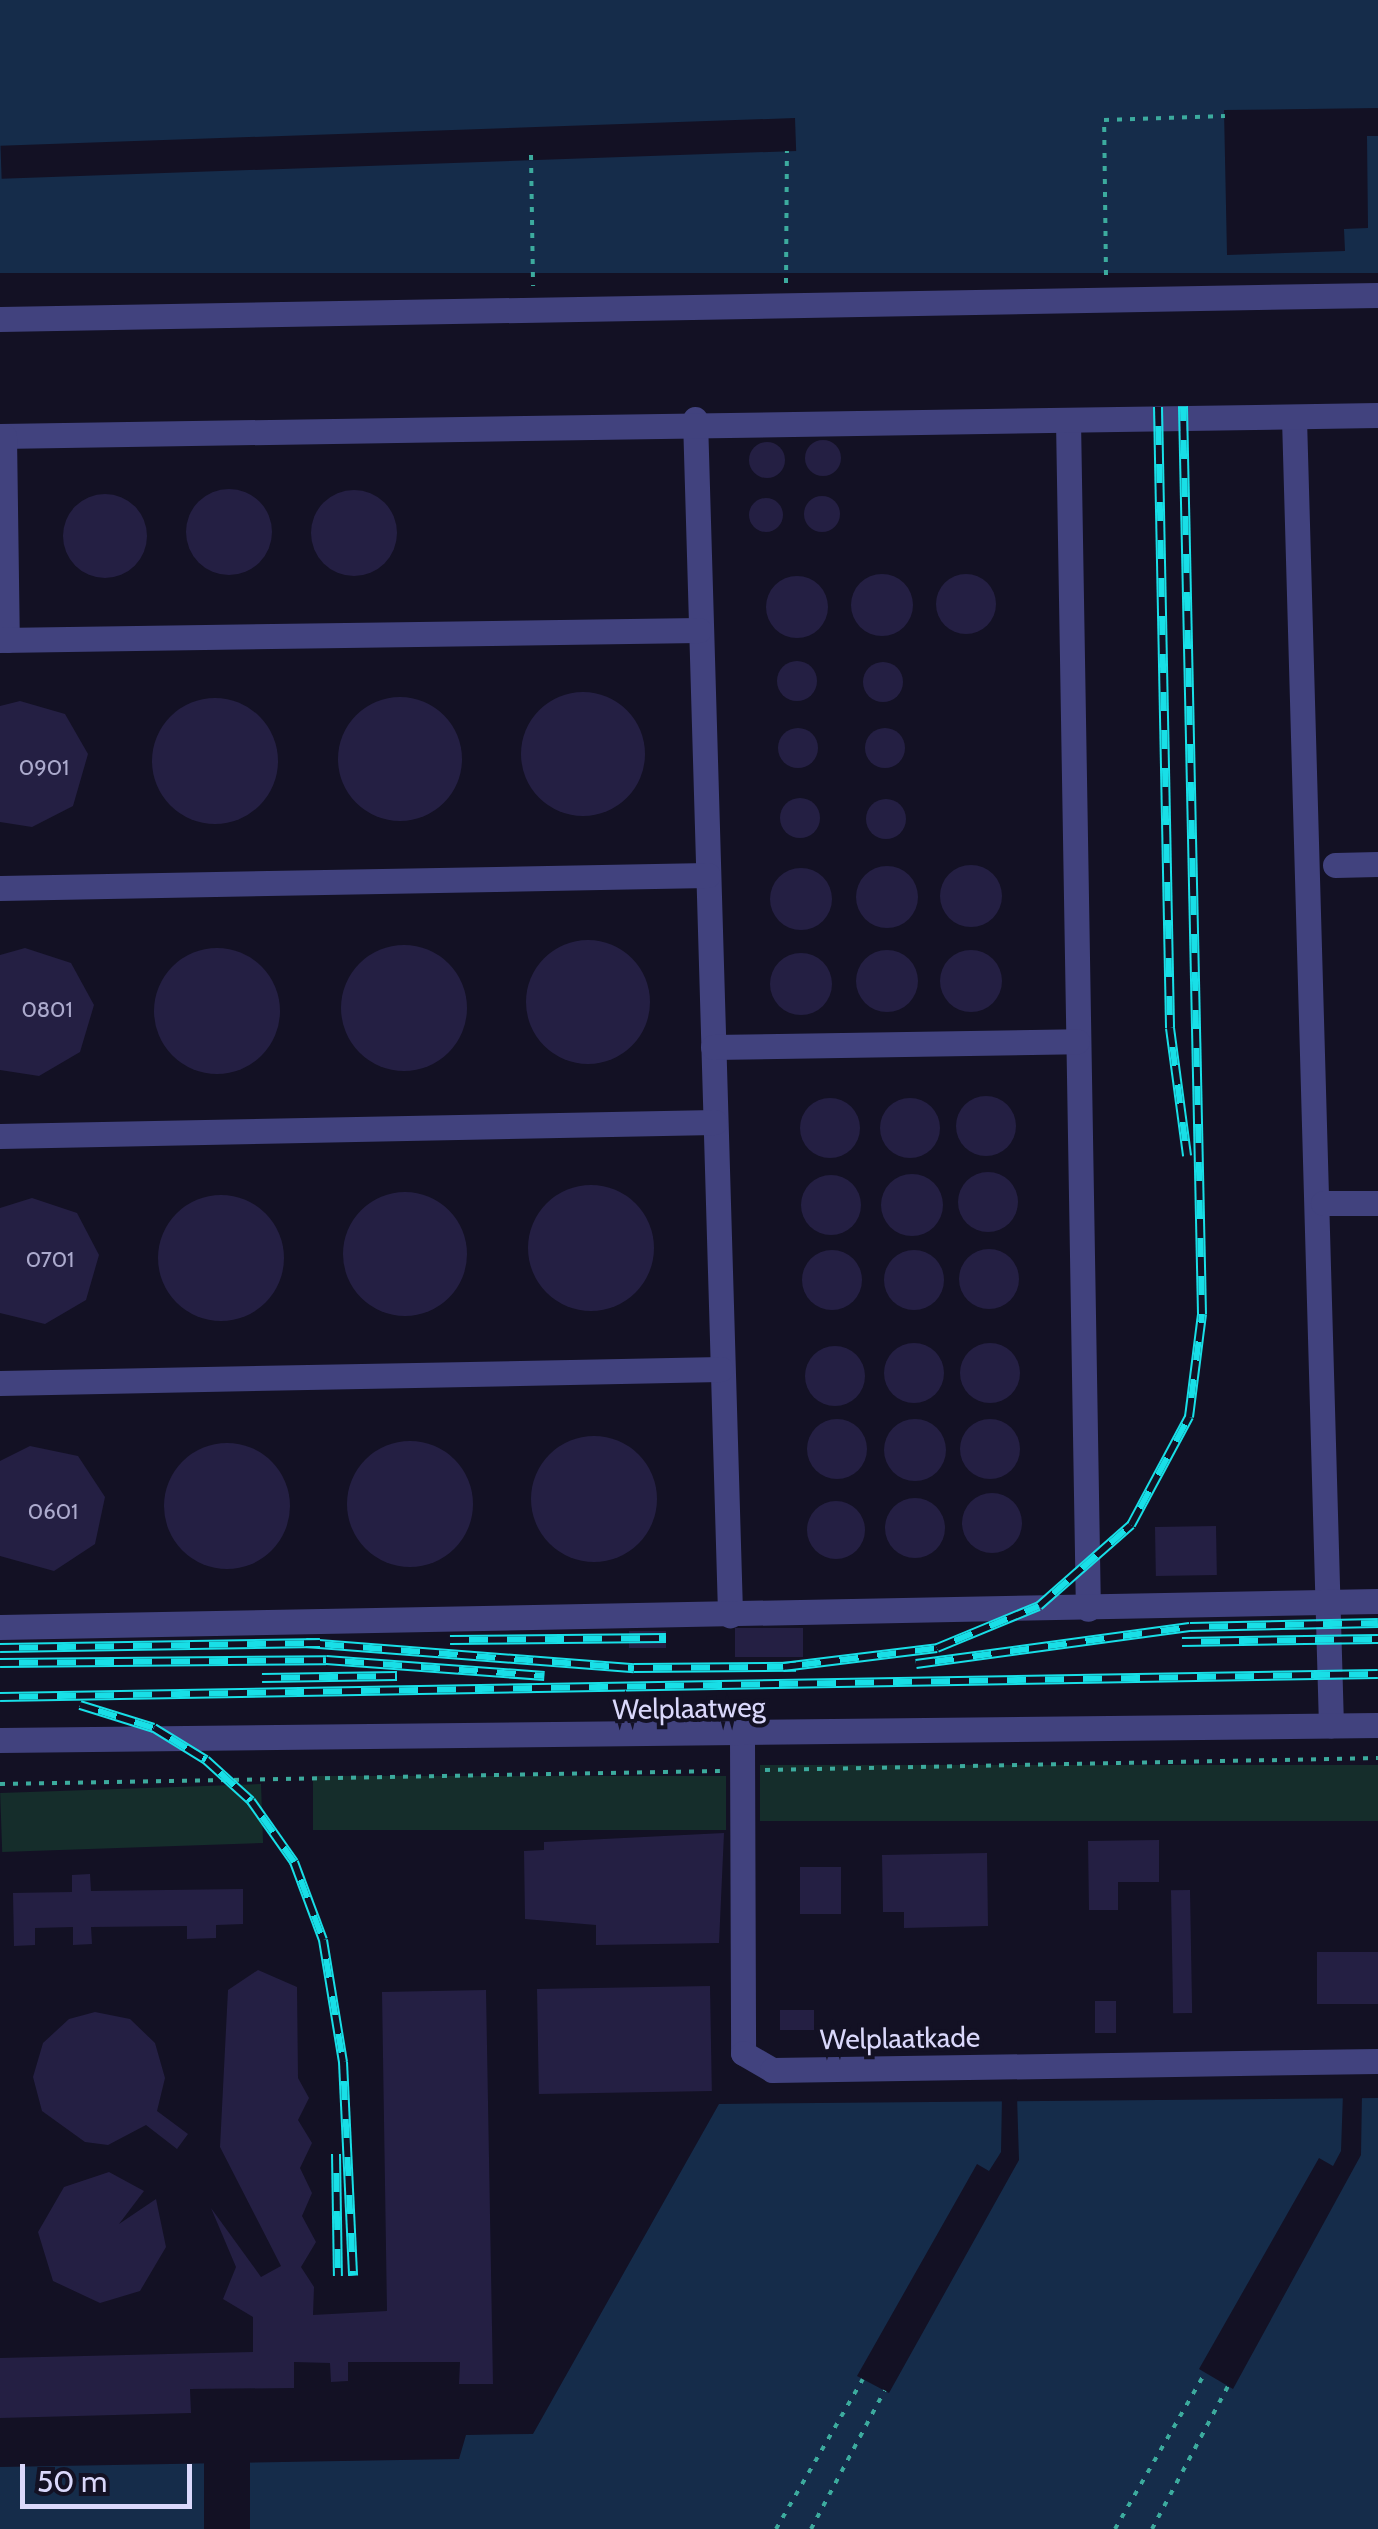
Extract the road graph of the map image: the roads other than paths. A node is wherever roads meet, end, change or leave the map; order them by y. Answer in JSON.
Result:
{"nodes":[{"id":1,"x":1378,"y":296,"type":"edge"},
{"id":2,"x":0,"y":319,"type":"edge"},
{"id":3,"x":1378,"y":415,"type":"edge"},
{"id":4,"x":1294,"y":418,"type":"junction"},
{"id":5,"x":696,"y":419,"type":"junction"},
{"id":6,"x":1068,"y":420,"type":"junction"},
{"id":7,"x":2,"y":436,"type":"edge"},
{"id":8,"x":699,"y":630,"type":"junction"},
{"id":9,"x":4,"y":640,"type":"edge"},
{"id":10,"x":1378,"y":864,"type":"edge"},
{"id":11,"x":1335,"y":865,"type":"dead end"},
{"id":12,"x":708,"y":875,"type":"junction"},
{"id":13,"x":0,"y":888,"type":"edge"},
{"id":14,"x":1077,"y":1042,"type":"junction"},
{"id":15,"x":713,"y":1047,"type":"junction"},
{"id":16,"x":715,"y":1122,"type":"junction"},
{"id":17,"x":0,"y":1136,"type":"edge"},
{"id":18,"x":1378,"y":1202,"type":"edge"},
{"id":19,"x":1322,"y":1203,"type":"dead end"},
{"id":20,"x":721,"y":1370,"type":"junction"},
{"id":21,"x":0,"y":1383,"type":"edge"},
{"id":22,"x":1326,"y":1601,"type":"junction"},
{"id":23,"x":1378,"y":1601,"type":"edge"},
{"id":24,"x":1088,"y":1609,"type":"junction"},
{"id":25,"x":730,"y":1615,"type":"junction"},
{"id":26,"x":0,"y":1627,"type":"edge"},
{"id":27,"x":1331,"y":1724,"type":"junction"},
{"id":28,"x":1378,"y":1724,"type":"edge"},
{"id":29,"x":742,"y":1738,"type":"junction"},
{"id":30,"x":0,"y":1740,"type":"edge"},
{"id":31,"x":1362,"y":2065,"type":"edge"}],
"edges":[{"from":1,"to":2,"type":"lane"},
{"from":3,"to":4,"type":"lane"},
{"from":4,"to":6,"type":"lane"},
{"from":4,"to":22,"type":"lane"},
{"from":5,"to":6,"type":"lane"},
{"from":5,"to":7,"type":"lane"},
{"from":5,"to":8,"type":"lane"},
{"from":6,"to":14,"type":"lane"},
{"from":7,"to":9,"type":"lane"},
{"from":8,"to":9,"type":"lane"},
{"from":8,"to":12,"type":"lane"},
{"from":10,"to":11,"type":"lane"},
{"from":12,"to":13,"type":"lane"},
{"from":12,"to":15,"type":"lane"},
{"from":14,"to":15,"type":"lane"},
{"from":14,"to":24,"type":"lane"},
{"from":15,"to":16,"type":"lane"},
{"from":16,"to":17,"type":"lane"},
{"from":16,"to":20,"type":"lane"},
{"from":18,"to":19,"type":"lane"},
{"from":20,"to":21,"type":"lane"},
{"from":20,"to":25,"type":"lane"},
{"from":22,"to":23,"type":"lane"},
{"from":22,"to":24,"type":"lane"},
{"from":22,"to":27,"type":"lane"},
{"from":24,"to":25,"type":"lane"},
{"from":25,"to":26,"type":"lane"},
{"from":27,"to":28,"type":"lane","name":"Welplaatweg"},
{"from":27,"to":29,"type":"lane","name":"Welplaatweg"},
{"from":29,"to":30,"type":"lane","name":"Welplaatweg"},
{"from":29,"to":31,"type":"lane","name":"Welplaatkade"}]}
